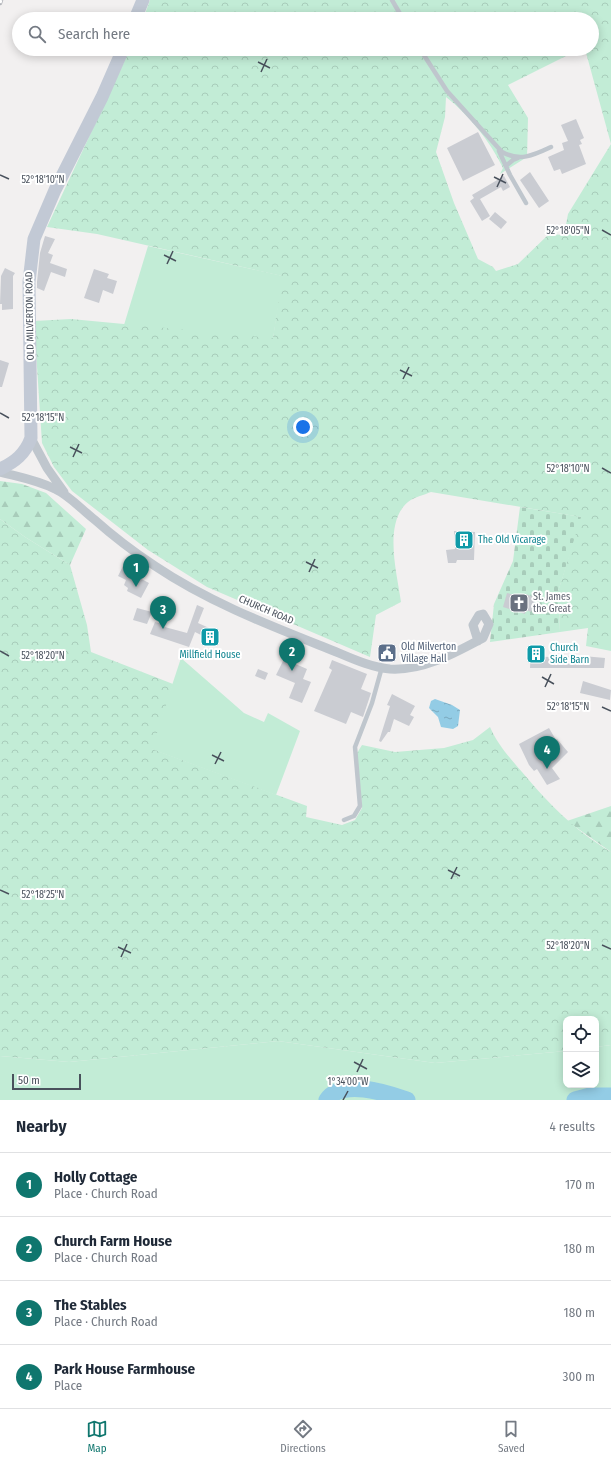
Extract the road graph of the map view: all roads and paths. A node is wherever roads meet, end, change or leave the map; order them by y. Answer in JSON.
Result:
{"nodes":[{"id":1,"x":143,"y":0,"type":"edge"},
{"id":2,"x":392,"y":0,"type":"edge"},
{"id":3,"x":138,"y":12,"type":"edge"},
{"id":4,"x":399,"y":12,"type":"edge"},
{"id":5,"x":120,"y":56,"type":"edge"},
{"id":6,"x":424,"y":56,"type":"edge"},
{"id":7,"x":551,"y":147,"type":"dead end"},
{"id":8,"x":497,"y":148,"type":"junction"},
{"id":9,"x":521,"y":157,"type":"junction"},
{"id":10,"x":507,"y":165,"type":"junction"},
{"id":11,"x":526,"y":203,"type":"dead end"},
{"id":12,"x":31,"y":438,"type":"junction"},
{"id":13,"x":0,"y":470,"type":"edge"},
{"id":14,"x":69,"y":498,"type":"junction"},
{"id":15,"x":478,"y":641,"type":"dead end"},
{"id":16,"x":382,"y":668,"type":"junction"},
{"id":17,"x":344,"y":820,"type":"dead end"}],
"edges":[{"from":1,"to":3,"type":"street"},
{"from":2,"to":4,"type":"lane"},
{"from":5,"to":12,"type":"street","name":"OLD MILVERTON ROAD"},
{"from":6,"to":8,"type":"lane"},
{"from":7,"to":9,"type":"lane"},
{"from":8,"to":9,"type":"lane"},
{"from":8,"to":10,"type":"lane"},
{"from":9,"to":10,"type":"lane"},
{"from":10,"to":11,"type":"lane"},
{"from":12,"to":13,"type":"street","name":"OLD MILVERTON ROAD"},
{"from":12,"to":14,"type":"street","name":"CHURCH ROAD"},
{"from":13,"to":14,"type":"street","name":"CHURCH ROAD"},
{"from":14,"to":16,"type":"street","name":"CHURCH ROAD"},
{"from":15,"to":16,"type":"street","name":"CHURCH ROAD"},
{"from":16,"to":17,"type":"lane"}]}
